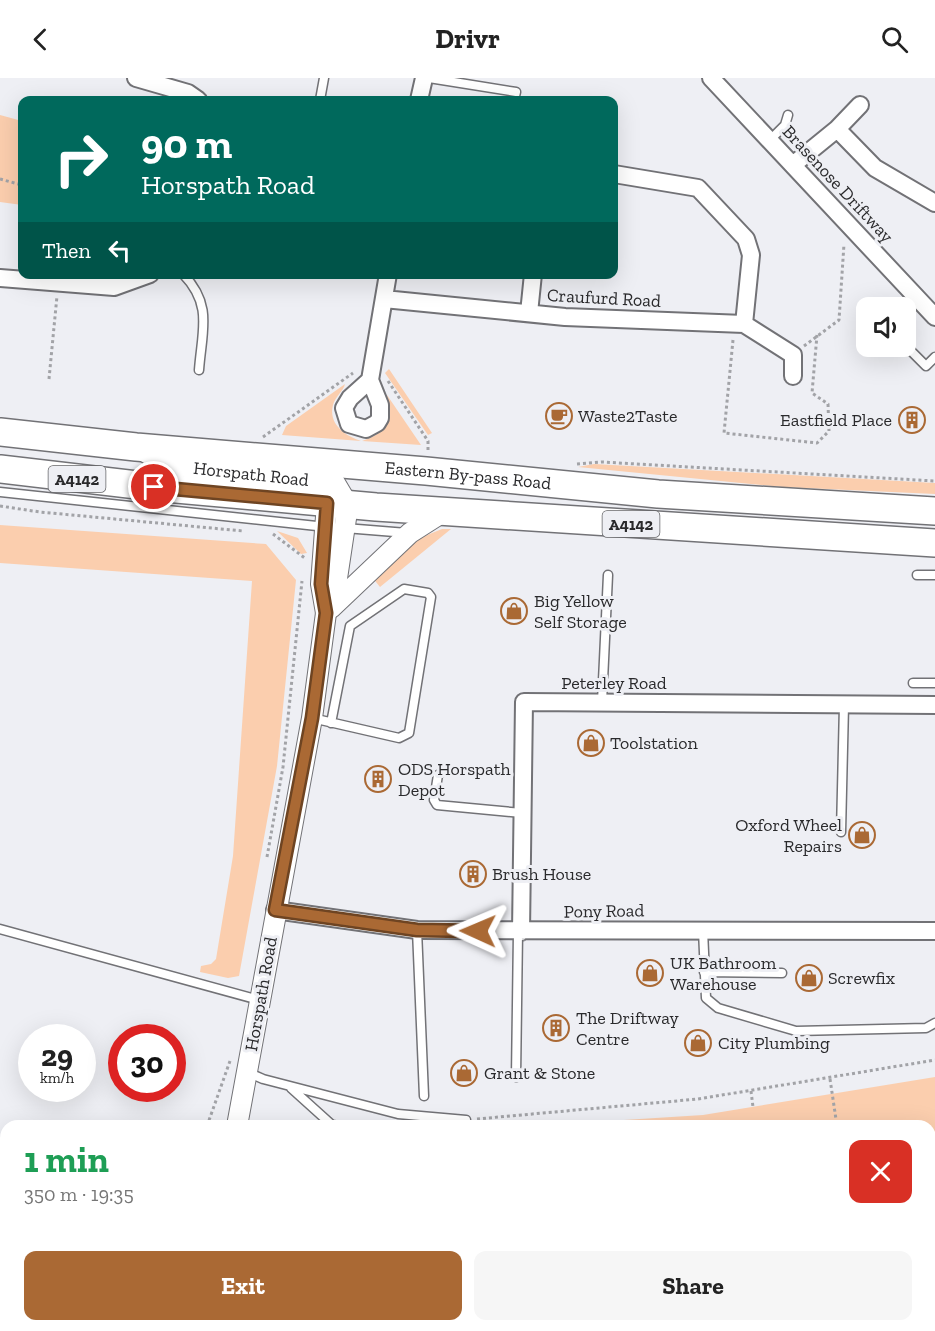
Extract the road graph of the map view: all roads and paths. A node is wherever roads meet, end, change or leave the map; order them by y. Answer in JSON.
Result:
{"nodes":[{"id":1,"x":136,"y":78,"type":"edge"},
{"id":2,"x":324,"y":78,"type":"edge"},
{"id":3,"x":419,"y":78,"type":"edge"},
{"id":4,"x":424,"y":78,"type":"edge"},
{"id":5,"x":429,"y":78,"type":"edge"},
{"id":6,"x":711,"y":78,"type":"edge"},
{"id":7,"x":414,"y":79,"type":"edge"},
{"id":8,"x":193,"y":96,"type":"edge"},
{"id":9,"x":321,"y":96,"type":"edge"},
{"id":10,"x":420,"y":96,"type":"edge"},
{"id":11,"x":515,"y":96,"type":"edge"},
{"id":12,"x":860,"y":105,"type":"dead end"},
{"id":13,"x":788,"y":115,"type":"dead end"},
{"id":14,"x":837,"y":129,"type":"junction"},
{"id":15,"x":770,"y":140,"type":"junction"},
{"id":16,"x":794,"y":164,"type":"junction"},
{"id":17,"x":618,"y":175,"type":"edge"},
{"id":18,"x":0,"y":179,"type":"edge"},
{"id":19,"x":18,"y":184,"type":"edge"},
{"id":20,"x":935,"y":203,"type":"edge"},
{"id":21,"x":846,"y":221,"type":"junction"},
{"id":22,"x":0,"y":278,"type":"edge"},
{"id":23,"x":136,"y":279,"type":"edge"},
{"id":24,"x":188,"y":279,"type":"edge"},
{"id":25,"x":387,"y":279,"type":"edge"},
{"id":26,"x":532,"y":279,"type":"edge"},
{"id":27,"x":58,"y":283,"type":"junction"},
{"id":28,"x":384,"y":298,"type":"junction"},
{"id":29,"x":529,"y":313,"type":"junction"},
{"id":30,"x":935,"y":317,"type":"edge"},
{"id":31,"x":739,"y":323,"type":"junction"},
{"id":32,"x":817,"y":335,"type":"junction"},
{"id":33,"x":793,"y":356,"type":"junction"},
{"id":34,"x":916,"y":356,"type":"edge"},
{"id":35,"x":935,"y":357,"type":"edge"},
{"id":36,"x":374,"y":359,"type":"junction"},
{"id":37,"x":199,"y":370,"type":"dead end"},
{"id":38,"x":793,"y":376,"type":"dead end"},
{"id":39,"x":50,"y":379,"type":"dead end"},
{"id":40,"x":370,"y":380,"type":"dead end"},
{"id":41,"x":0,"y":432,"type":"edge"},
{"id":42,"x":262,"y":438,"type":"dead end"},
{"id":43,"x":428,"y":452,"type":"dead end"},
{"id":44,"x":566,"y":465,"type":"dead end"},
{"id":45,"x":0,"y":469,"type":"edge"},
{"id":46,"x":935,"y":481,"type":"edge"},
{"id":47,"x":0,"y":492,"type":"edge"},
{"id":48,"x":339,"y":502,"type":"junction"},
{"id":49,"x":0,"y":506,"type":"edge"},
{"id":50,"x":935,"y":511,"type":"edge"},
{"id":51,"x":442,"y":512,"type":"junction"},
{"id":52,"x":252,"y":532,"type":"dead end"},
{"id":53,"x":264,"y":533,"type":"dead end"},
{"id":54,"x":410,"y":533,"type":"junction"},
{"id":55,"x":935,"y":543,"type":"edge"},
{"id":56,"x":608,"y":575,"type":"dead end"},
{"id":57,"x":917,"y":575,"type":"dead end"},
{"id":58,"x":935,"y":575,"type":"edge"},
{"id":59,"x":326,"y":613,"type":"junction"},
{"id":60,"x":913,"y":683,"type":"dead end"},
{"id":61,"x":935,"y":683,"type":"edge"},
{"id":62,"x":602,"y":702,"type":"junction"},
{"id":63,"x":844,"y":705,"type":"junction"},
{"id":64,"x":935,"y":705,"type":"edge"},
{"id":65,"x":312,"y":718,"type":"junction"},
{"id":66,"x":331,"y":723,"type":"junction"},
{"id":67,"x":444,"y":771,"type":"dead end"},
{"id":68,"x":522,"y":813,"type":"junction"},
{"id":69,"x":841,"y":832,"type":"dead end"},
{"id":70,"x":266,"y":862,"type":"dead end"},
{"id":71,"x":275,"y":910,"type":"junction"},
{"id":72,"x":0,"y":929,"type":"edge"},
{"id":73,"x":703,"y":929,"type":"junction"},
{"id":74,"x":417,"y":930,"type":"junction"},
{"id":75,"x":935,"y":931,"type":"edge"},
{"id":76,"x":519,"y":932,"type":"junction"},
{"id":77,"x":704,"y":972,"type":"junction"},
{"id":78,"x":782,"y":973,"type":"dead end"},
{"id":79,"x":260,"y":1000,"type":"junction"},
{"id":80,"x":935,"y":1023,"type":"edge"},
{"id":81,"x":234,"y":1051,"type":"dead end"},
{"id":82,"x":935,"y":1060,"type":"edge"},
{"id":83,"x":247,"y":1072,"type":"junction"},
{"id":84,"x":516,"y":1077,"type":"dead end"},
{"id":85,"x":830,"y":1079,"type":"junction"},
{"id":86,"x":288,"y":1086,"type":"junction"},
{"id":87,"x":750,"y":1091,"type":"junction"},
{"id":88,"x":424,"y":1096,"type":"dead end"},
{"id":89,"x":753,"y":1107,"type":"dead end"},
{"id":90,"x":487,"y":1119,"type":"dead end"},
{"id":91,"x":209,"y":1120,"type":"edge"},
{"id":92,"x":238,"y":1120,"type":"edge"},
{"id":93,"x":326,"y":1120,"type":"edge"},
{"id":94,"x":466,"y":1120,"type":"dead end"},
{"id":95,"x":836,"y":1120,"type":"edge"}],
"edges":[{"from":1,"to":8,"type":"street"},
{"from":2,"to":9,"type":"lane"},
{"from":3,"to":7,"type":"lane"},
{"from":4,"to":10,"type":"street"},
{"from":5,"to":11,"type":"lane"},
{"from":6,"to":15,"type":"street","name":"Brasenose Driftway"},
{"from":12,"to":14,"type":"street"},
{"from":13,"to":15,"type":"lane"},
{"from":14,"to":16,"type":"street"},
{"from":14,"to":20,"type":"street"},
{"from":15,"to":16,"type":"street","name":"Brasenose Driftway"},
{"from":16,"to":21,"type":"street","name":"Brasenose Driftway"},
{"from":17,"to":31,"type":"street"},
{"from":18,"to":19,"type":"path"},
{"from":21,"to":30,"type":"street","name":"Brasenose Driftway"},
{"from":21,"to":32,"type":"path"},
{"from":22,"to":27,"type":"street"},
{"from":23,"to":27,"type":"street"},
{"from":24,"to":37,"type":"lane"},
{"from":25,"to":28,"type":"street"},
{"from":26,"to":29,"type":"street"},
{"from":27,"to":39,"type":"path"},
{"from":28,"to":29,"type":"street","name":"Craufurd Road"},
{"from":28,"to":36,"type":"street"},
{"from":29,"to":31,"type":"street","name":"Craufurd Road"},
{"from":31,"to":32,"type":"path"},
{"from":31,"to":33,"type":"street"},
{"from":32,"to":33,"type":"path"},
{"from":33,"to":38,"type":"street"},
{"from":34,"to":35,"type":"lane"},
{"from":36,"to":40,"type":"street"},
{"from":36,"to":42,"type":"path"},
{"from":36,"to":43,"type":"path"},
{"from":41,"to":48,"type":"highway","name":"Eastern By-pass Road","number":"A4142"},
{"from":44,"to":46,"type":"path"},
{"from":45,"to":48,"type":"highway","name":"Eastern By-pass Road","number":"A4142"},
{"from":47,"to":48,"type":"lane"},
{"from":48,"to":50,"type":"highway","name":"Eastern By-pass Road","number":"A4142"},
{"from":48,"to":51,"type":"highway","name":"Eastern By-pass Road","number":"A4142"},
{"from":48,"to":54,"type":"lane"},
{"from":48,"to":59,"type":"street","name":"Horspath Road"},
{"from":49,"to":52,"type":"path"},
{"from":51,"to":54,"type":"street"},
{"from":51,"to":55,"type":"highway","name":"Eastern By-pass Road","number":"A4142"},
{"from":53,"to":70,"type":"path"},
{"from":54,"to":59,"type":"street"},
{"from":56,"to":62,"type":"lane"},
{"from":57,"to":58,"type":"lane"},
{"from":59,"to":65,"type":"street","name":"Horspath Road"},
{"from":60,"to":61,"type":"lane"},
{"from":62,"to":63,"type":"street","name":"Peterley Road"},
{"from":62,"to":68,"type":"street","name":"Peterley Road"},
{"from":63,"to":64,"type":"street","name":"Peterley Road"},
{"from":63,"to":69,"type":"lane"},
{"from":65,"to":66,"type":"lane"},
{"from":65,"to":71,"type":"street","name":"Horspath Road"},
{"from":66,"to":66,"type":"lane"},
{"from":67,"to":68,"type":"lane"},
{"from":68,"to":76,"type":"street","name":"Peterley Road"},
{"from":71,"to":74,"type":"street","name":"Pony Road"},
{"from":71,"to":79,"type":"street","name":"Horspath Road"},
{"from":72,"to":79,"type":"lane"},
{"from":73,"to":75,"type":"street","name":"Pony Road"},
{"from":73,"to":76,"type":"street","name":"Pony Road"},
{"from":73,"to":77,"type":"lane"},
{"from":74,"to":76,"type":"street","name":"Pony Road"},
{"from":74,"to":88,"type":"lane"},
{"from":76,"to":84,"type":"lane"},
{"from":77,"to":78,"type":"lane"},
{"from":77,"to":80,"type":"lane"},
{"from":79,"to":83,"type":"street","name":"Horspath Road"},
{"from":81,"to":91,"type":"path"},
{"from":82,"to":85,"type":"path"},
{"from":83,"to":86,"type":"lane"},
{"from":83,"to":92,"type":"street","name":"Horspath Road"},
{"from":85,"to":87,"type":"path"},
{"from":85,"to":95,"type":"path"},
{"from":86,"to":93,"type":"lane"},
{"from":86,"to":94,"type":"lane"},
{"from":87,"to":89,"type":"path"},
{"from":87,"to":90,"type":"path"}]}
